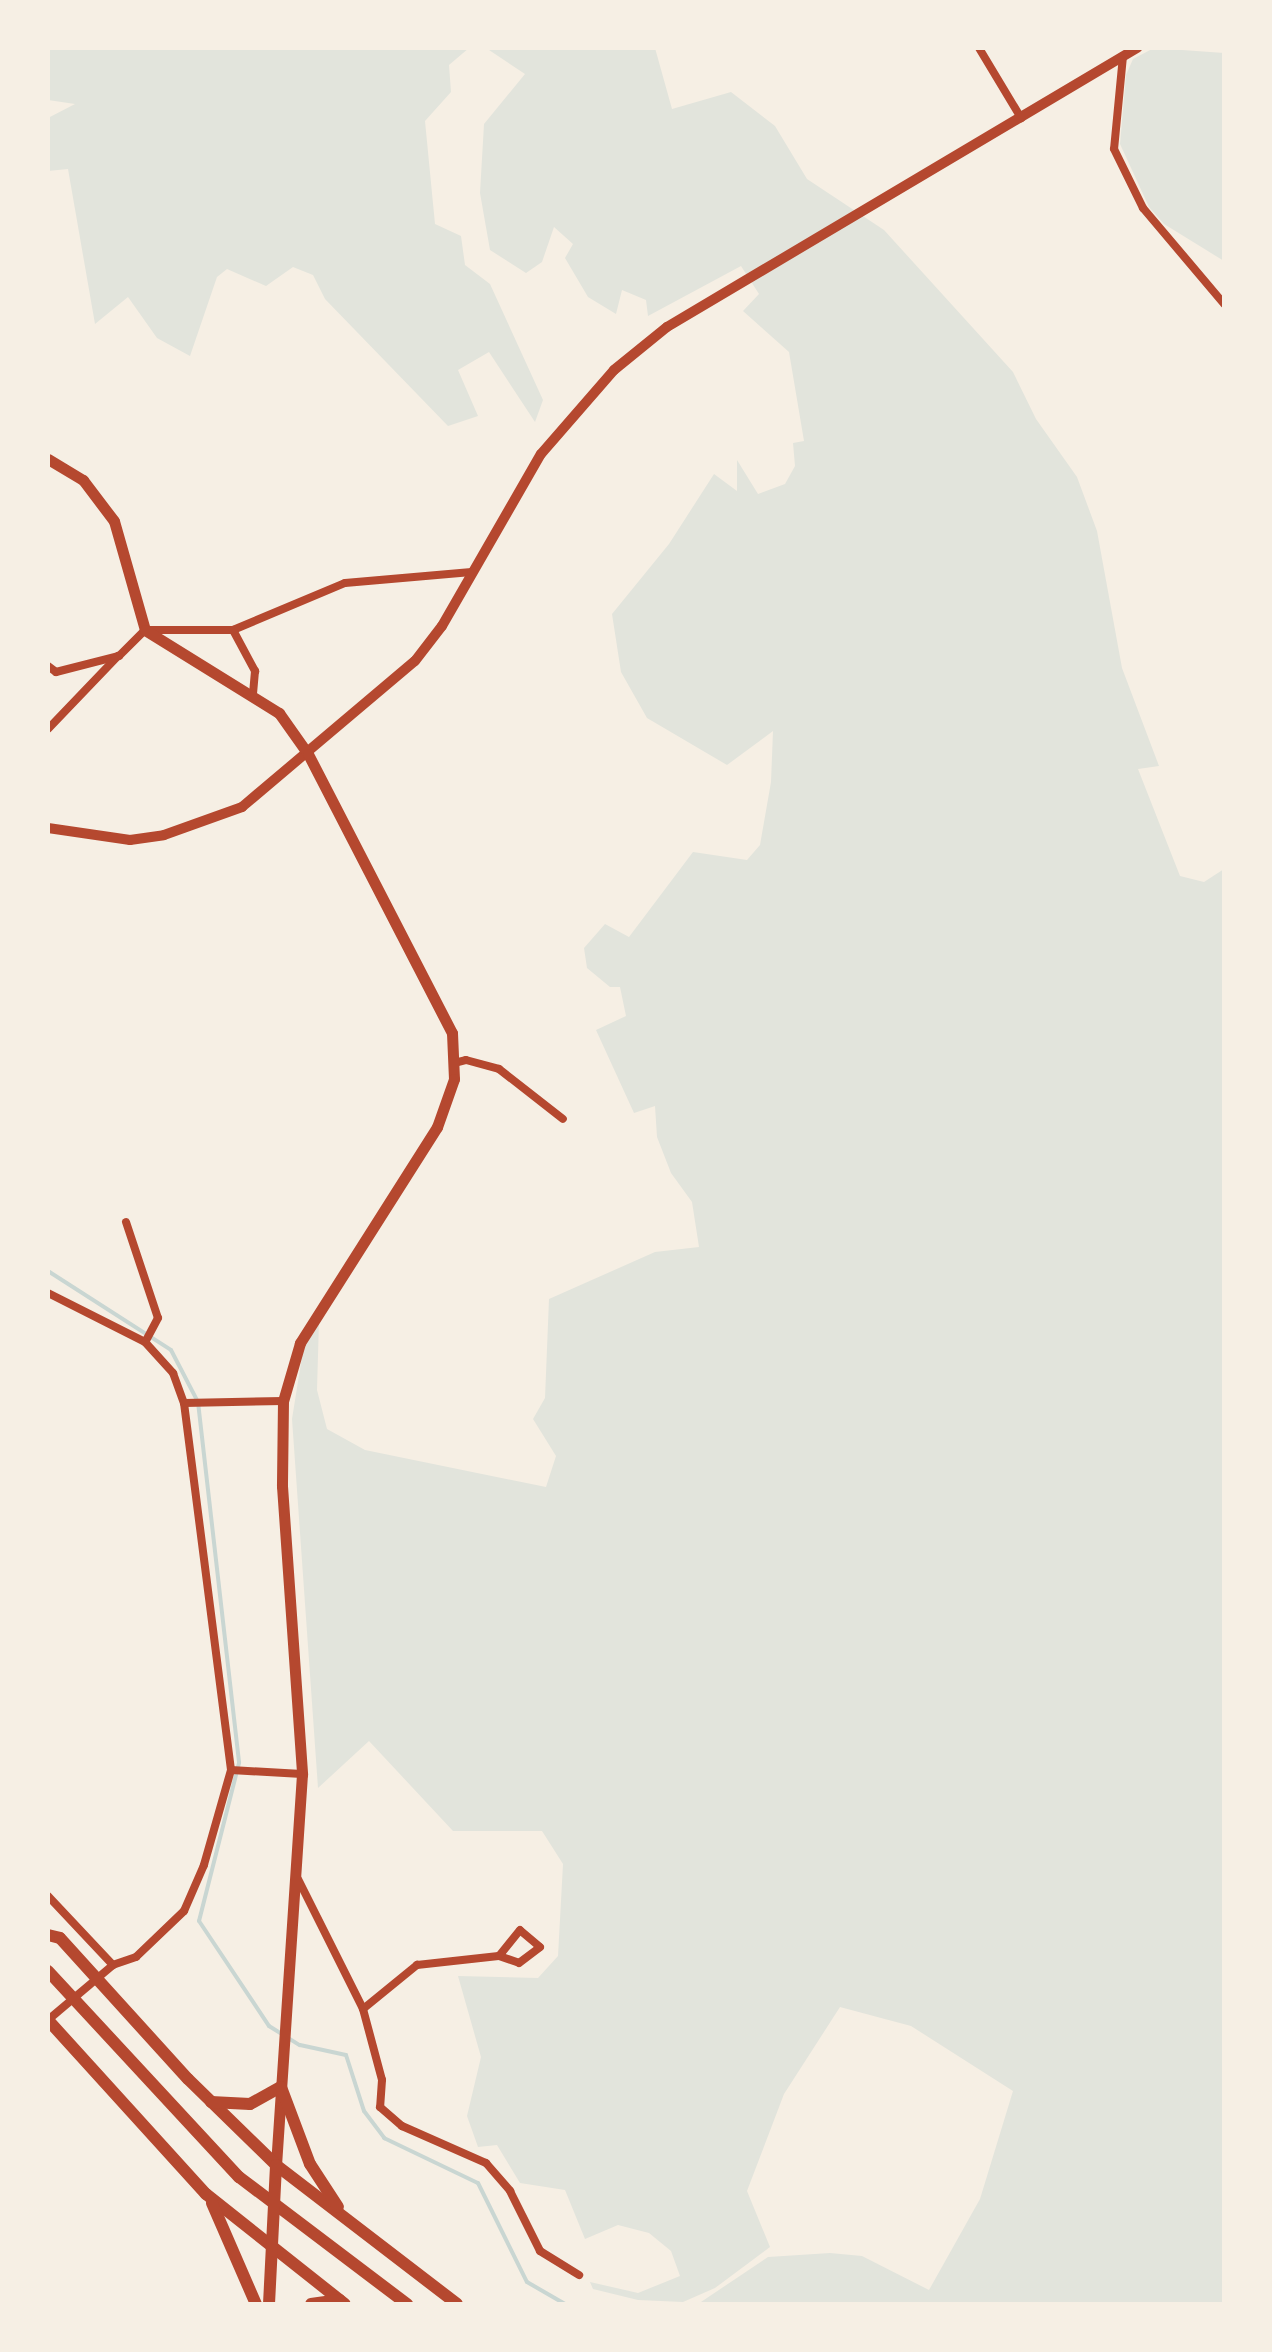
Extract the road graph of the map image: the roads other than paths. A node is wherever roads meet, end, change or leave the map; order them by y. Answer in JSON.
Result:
{"nodes":[{"id":1,"x":979,"y":48,"type":"edge"},
{"id":2,"x":1137,"y":48,"type":"edge"},
{"id":3,"x":1123,"y":56,"type":"junction"},
{"id":4,"x":1021,"y":118,"type":"junction"},
{"id":5,"x":1224,"y":304,"type":"edge"},
{"id":6,"x":48,"y":459,"type":"edge"},
{"id":7,"x":472,"y":572,"type":"junction"},
{"id":8,"x":145,"y":630,"type":"junction"},
{"id":9,"x":233,"y":630,"type":"junction"},
{"id":10,"x":119,"y":656,"type":"junction"},
{"id":11,"x":48,"y":666,"type":"edge"},
{"id":12,"x":253,"y":692,"type":"junction"},
{"id":13,"x":48,"y":729,"type":"edge"},
{"id":14,"x":308,"y":754,"type":"junction"},
{"id":15,"x":48,"y":828,"type":"edge"},
{"id":16,"x":454,"y":1063,"type":"junction"},
{"id":17,"x":563,"y":1119,"type":"dead end"},
{"id":18,"x":126,"y":1222,"type":"dead end"},
{"id":19,"x":48,"y":1293,"type":"edge"},
{"id":20,"x":145,"y":1342,"type":"junction"},
{"id":21,"x":283,"y":1401,"type":"junction"},
{"id":22,"x":184,"y":1403,"type":"junction"},
{"id":23,"x":231,"y":1770,"type":"junction"},
{"id":24,"x":302,"y":1774,"type":"junction"},
{"id":25,"x":298,"y":1879,"type":"junction"},
{"id":26,"x":48,"y":1896,"type":"edge"},
{"id":27,"x":48,"y":1935,"type":"edge"},
{"id":28,"x":499,"y":1956,"type":"junction"},
{"id":29,"x":113,"y":1965,"type":"junction"},
{"id":30,"x":48,"y":1971,"type":"edge"},
{"id":31,"x":363,"y":2009,"type":"junction"},
{"id":32,"x":48,"y":2020,"type":"edge"},
{"id":33,"x":281,"y":2087,"type":"junction"},
{"id":34,"x":211,"y":2102,"type":"junction"},
{"id":35,"x":276,"y":2165,"type":"junction"},
{"id":36,"x":206,"y":2194,"type":"junction"},
{"id":37,"x":350,"y":2222,"type":"junction"},
{"id":38,"x":272,"y":2249,"type":"junction"},
{"id":39,"x":579,"y":2275,"type":"dead end"},
{"id":40,"x":342,"y":2302,"type":"edge"},
{"id":41,"x":256,"y":2304,"type":"edge"},
{"id":42,"x":269,"y":2304,"type":"edge"},
{"id":43,"x":311,"y":2304,"type":"edge"},
{"id":44,"x":407,"y":2304,"type":"edge"},
{"id":45,"x":457,"y":2304,"type":"edge"}],
"edges":[{"from":1,"to":4,"type":"street"},
{"from":2,"to":3,"type":"street"},
{"from":3,"to":4,"type":"street"},
{"from":3,"to":5,"type":"street"},
{"from":4,"to":7,"type":"street"},
{"from":6,"to":8,"type":"main road"},
{"from":7,"to":9,"type":"street"},
{"from":7,"to":14,"type":"street"},
{"from":8,"to":9,"type":"street"},
{"from":8,"to":10,"type":"street"},
{"from":8,"to":12,"type":"main road"},
{"from":9,"to":12,"type":"street"},
{"from":10,"to":11,"type":"street"},
{"from":10,"to":13,"type":"street"},
{"from":12,"to":14,"type":"main road"},
{"from":14,"to":15,"type":"street"},
{"from":14,"to":16,"type":"main road"},
{"from":16,"to":17,"type":"street"},
{"from":16,"to":21,"type":"main road"},
{"from":18,"to":20,"type":"street"},
{"from":19,"to":20,"type":"street"},
{"from":20,"to":22,"type":"street"},
{"from":21,"to":22,"type":"street"},
{"from":21,"to":24,"type":"main road"},
{"from":22,"to":23,"type":"street"},
{"from":23,"to":24,"type":"street"},
{"from":23,"to":29,"type":"street"},
{"from":24,"to":25,"type":"main road"},
{"from":25,"to":31,"type":"street"},
{"from":25,"to":33,"type":"main road"},
{"from":26,"to":29,"type":"street"},
{"from":27,"to":34,"type":"main road"},
{"from":28,"to":28,"type":"street"},
{"from":28,"to":31,"type":"street"},
{"from":29,"to":32,"type":"street"},
{"from":30,"to":44,"type":"main road"},
{"from":31,"to":39,"type":"street"},
{"from":32,"to":36,"type":"main road"},
{"from":33,"to":34,"type":"main road"},
{"from":33,"to":35,"type":"main road"},
{"from":33,"to":37,"type":"main road"},
{"from":34,"to":35,"type":"main road"},
{"from":35,"to":37,"type":"main road"},
{"from":35,"to":38,"type":"main road"},
{"from":36,"to":38,"type":"main road"},
{"from":36,"to":41,"type":"main road"},
{"from":37,"to":45,"type":"main road"},
{"from":38,"to":40,"type":"main road"},
{"from":38,"to":42,"type":"main road"},
{"from":40,"to":43,"type":"main road"}]}
